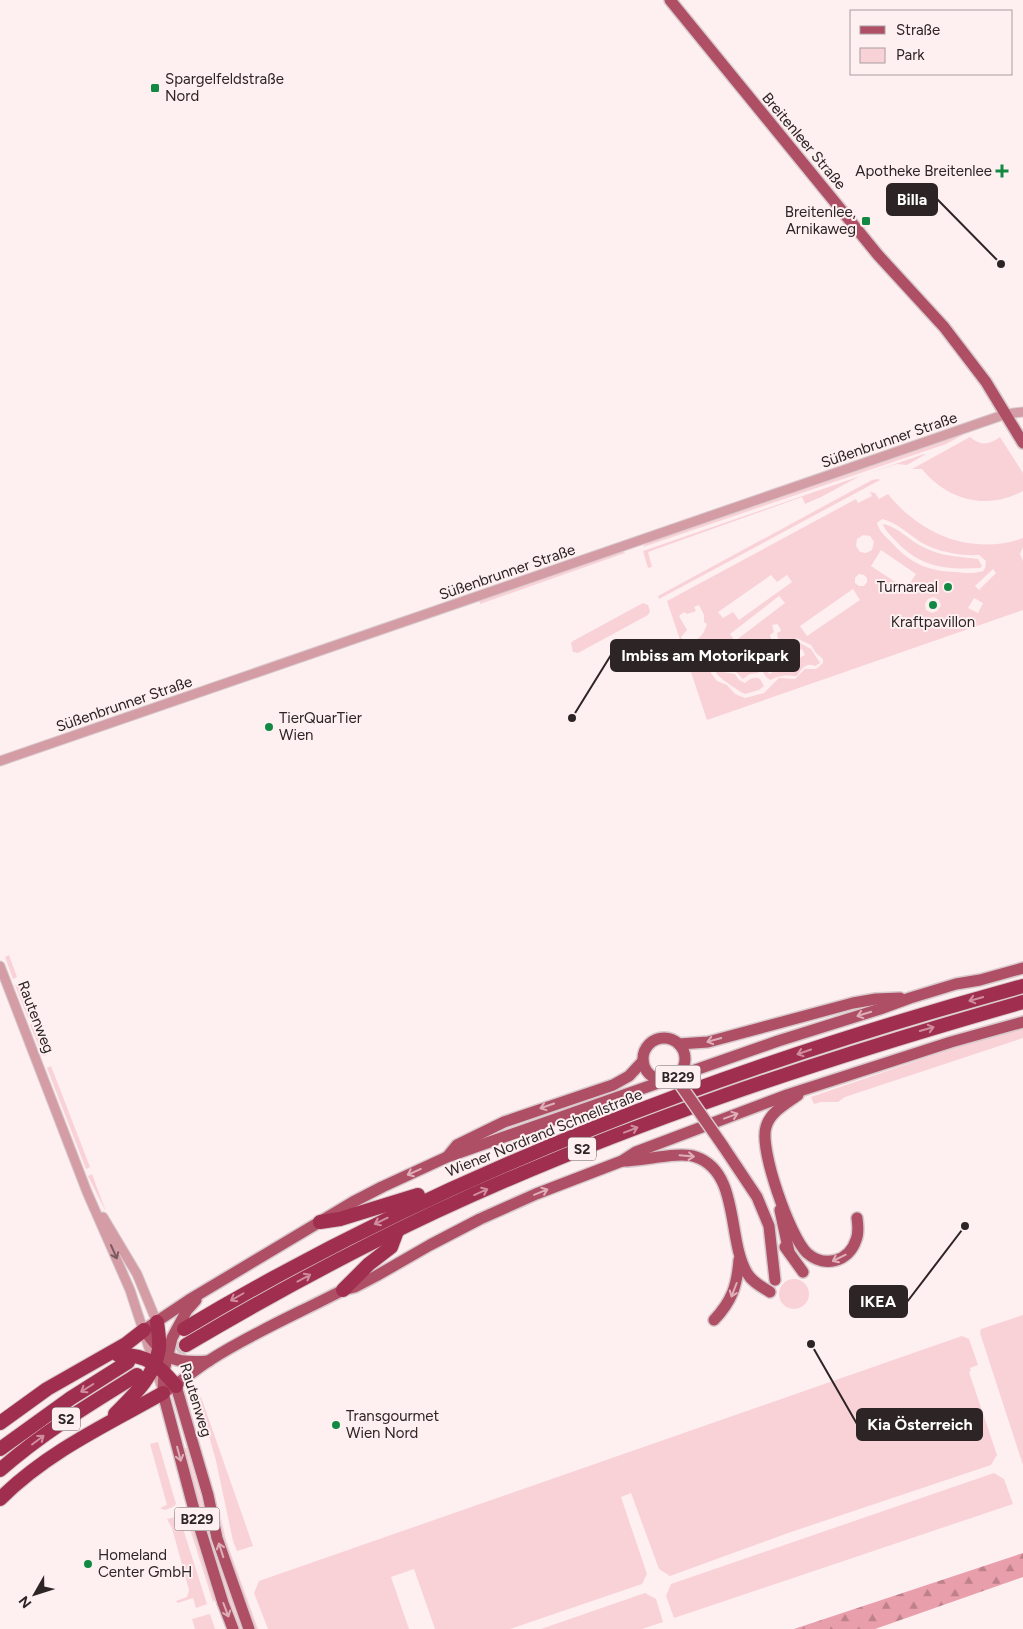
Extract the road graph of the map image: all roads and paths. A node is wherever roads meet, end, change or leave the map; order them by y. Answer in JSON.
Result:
{"nodes":[{"id":1,"x":670,"y":0,"type":"edge"},
{"id":2,"x":1023,"y":412,"type":"edge"},
{"id":3,"x":1006,"y":414,"type":"junction"},
{"id":4,"x":1023,"y":443,"type":"edge"},
{"id":5,"x":0,"y":761,"type":"edge"},
{"id":6,"x":0,"y":966,"type":"edge"},
{"id":7,"x":1023,"y":968,"type":"edge"},
{"id":8,"x":1023,"y":986,"type":"edge"},
{"id":9,"x":910,"y":998,"type":"junction"},
{"id":10,"x":1023,"y":1002,"type":"edge"},
{"id":11,"x":1023,"y":1022,"type":"edge"},
{"id":12,"x":679,"y":1044,"type":"junction"},
{"id":13,"x":643,"y":1060,"type":"junction"},
{"id":14,"x":675,"y":1077,"type":"junction"},
{"id":15,"x":804,"y":1090,"type":"junction"},
{"id":16,"x":447,"y":1157,"type":"junction"},
{"id":17,"x":622,"y":1161,"type":"junction"},
{"id":18,"x":87,"y":1192,"type":"junction"},
{"id":19,"x":778,"y":1192,"type":"junction"},
{"id":20,"x":441,"y":1193,"type":"junction"},
{"id":21,"x":857,"y":1218,"type":"dead end"},
{"id":22,"x":320,"y":1222,"type":"junction"},
{"id":23,"x":770,"y":1226,"type":"junction"},
{"id":24,"x":397,"y":1231,"type":"junction"},
{"id":25,"x":789,"y":1252,"type":"junction"},
{"id":26,"x":740,"y":1256,"type":"junction"},
{"id":27,"x":803,"y":1272,"type":"dead end"},
{"id":28,"x":775,"y":1280,"type":"dead end"},
{"id":29,"x":343,"y":1290,"type":"junction"},
{"id":30,"x":770,"y":1292,"type":"dead end"},
{"id":31,"x":200,"y":1295,"type":"junction"},
{"id":32,"x":714,"y":1320,"type":"dead end"},
{"id":33,"x":157,"y":1322,"type":"junction"},
{"id":34,"x":184,"y":1329,"type":"tunnel mouth"},
{"id":35,"x":144,"y":1330,"type":"junction"},
{"id":36,"x":186,"y":1345,"type":"tunnel mouth"},
{"id":37,"x":163,"y":1352,"type":"junction"},
{"id":38,"x":104,"y":1356,"type":"junction"},
{"id":39,"x":209,"y":1361,"type":"junction"},
{"id":40,"x":128,"y":1362,"type":"dead end"},
{"id":41,"x":159,"y":1367,"type":"junction"},
{"id":42,"x":137,"y":1375,"type":"dead end"},
{"id":43,"x":176,"y":1386,"type":"junction"},
{"id":44,"x":163,"y":1393,"type":"junction"},
{"id":45,"x":0,"y":1423,"type":"edge"},
{"id":46,"x":105,"y":1424,"type":"junction"},
{"id":47,"x":0,"y":1449,"type":"edge"},
{"id":48,"x":0,"y":1470,"type":"edge"},
{"id":49,"x":0,"y":1499,"type":"edge"},
{"id":50,"x":233,"y":1629,"type":"edge"},
{"id":51,"x":249,"y":1629,"type":"edge"}],
"edges":[{"from":1,"to":3,"type":"main road","name":"Breitenleer Straße"},
{"from":2,"to":3,"type":"street","name":"Süßenbrunner Straße"},
{"from":3,"to":4,"type":"main road","name":"Breitenleer Straße"},
{"from":3,"to":5,"type":"street","name":"Süßenbrunner Straße"},
{"from":6,"to":18,"type":"street","name":"Rautenweg"},
{"from":7,"to":9,"type":"main road","number":"B229"},
{"from":8,"to":20,"type":"highway","name":"Wiener Nordrand Schnellstraße","number":"S2","one_way":true},
{"from":9,"to":12,"type":"main road","one_way":true},
{"from":9,"to":16,"type":"main road","number":"B229","one_way":true},
{"from":24,"to":10,"type":"highway","name":"Wiener Nordrand Schnellstraße","number":"S2","one_way":true},
{"from":11,"to":15,"type":"main road"},
{"from":12,"to":13,"type":"main road"},
{"from":12,"to":14,"type":"main road"},
{"from":13,"to":14,"type":"main road"},
{"from":13,"to":16,"type":"main road","one_way":true},
{"from":14,"to":23,"type":"main road","bridge":true},
{"from":17,"to":15,"type":"main road","one_way":true},
{"from":15,"to":19,"type":"main road"},
{"from":16,"to":22,"type":"main road","number":"B229","one_way":true},
{"from":17,"to":26,"type":"main road","one_way":true},
{"from":29,"to":17,"type":"main road","one_way":true},
{"from":18,"to":33,"type":"street","name":"Rautenweg"},
{"from":18,"to":35,"type":"street","name":"Rautenweg","one_way":true},
{"from":21,"to":19,"type":"main road","one_way":true},
{"from":19,"to":25,"type":"main road"},
{"from":20,"to":22,"type":"highway"},
{"from":20,"to":34,"type":"highway","name":"Wiener Nordrand Schnellstraße","number":"S2","one_way":true},
{"from":22,"to":31,"type":"main road","number":"B229"},
{"from":23,"to":25,"type":"main road"},
{"from":23,"to":28,"type":"main road"},
{"from":24,"to":29,"type":"highway"},
{"from":36,"to":24,"type":"highway","name":"Wiener Nordrand Schnellstraße","number":"S2","one_way":true},
{"from":25,"to":27,"type":"main road"},
{"from":26,"to":30,"type":"main road"},
{"from":26,"to":32,"type":"main road","one_way":true},
{"from":29,"to":39,"type":"main road"},
{"from":31,"to":33,"type":"main road"},
{"from":31,"to":37,"type":"main road","number":"B229"},
{"from":33,"to":35,"type":"main road"},
{"from":33,"to":37,"type":"highway"},
{"from":35,"to":37,"type":"main road"},
{"from":35,"to":38,"type":"highway"},
{"from":35,"to":41,"type":"street","name":"Rautenweg"},
{"from":37,"to":39,"type":"main road"},
{"from":37,"to":41,"type":"highway"},
{"from":37,"to":43,"type":"street","name":"Rautenweg"},
{"from":38,"to":41,"type":"highway"},
{"from":38,"to":45,"type":"highway"},
{"from":39,"to":43,"type":"main road"},
{"from":40,"to":47,"type":"highway","number":"S2","one_way":true},
{"from":41,"to":43,"type":"highway"},
{"from":41,"to":44,"type":"main road","number":"B229"},
{"from":41,"to":46,"type":"highway"},
{"from":48,"to":42,"type":"highway","number":"S2","one_way":true},
{"from":43,"to":44,"type":"main road"},
{"from":51,"to":43,"type":"main road","name":"Rautenweg","number":"B229","one_way":true},
{"from":44,"to":46,"type":"highway"},
{"from":44,"to":50,"type":"main road","name":"Rautenweg","number":"B229","one_way":true},
{"from":46,"to":49,"type":"highway"}]}
